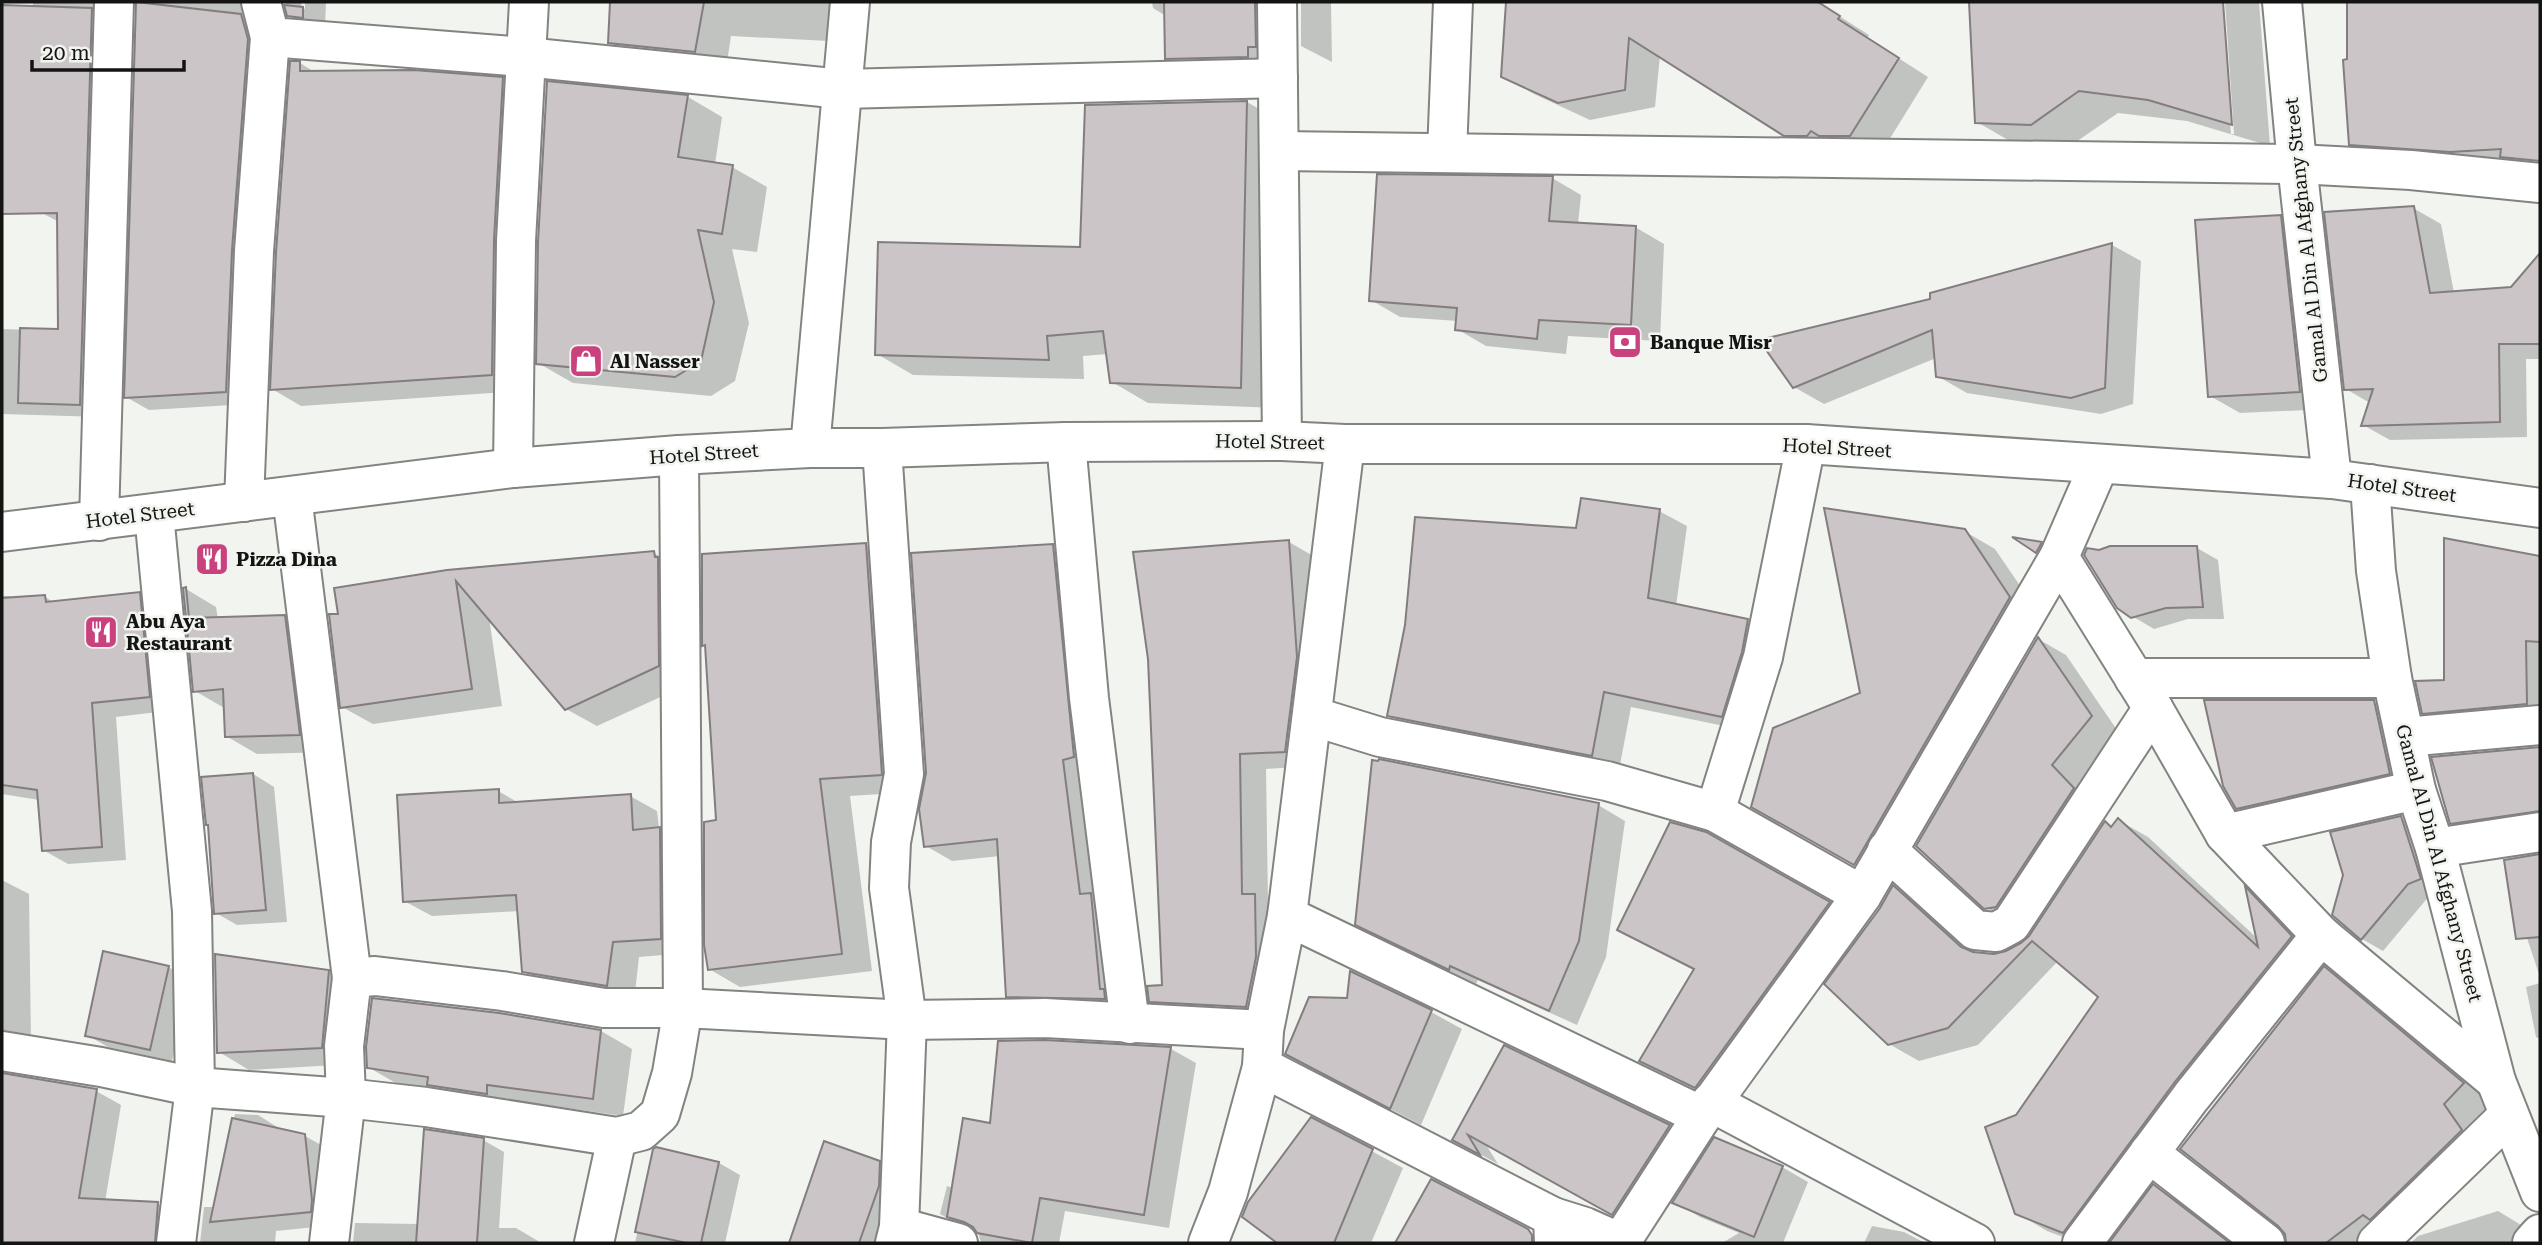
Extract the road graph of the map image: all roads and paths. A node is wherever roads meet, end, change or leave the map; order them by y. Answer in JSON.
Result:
{"nodes":[{"id":1,"x":114,"y":2,"type":"edge"},
{"id":2,"x":529,"y":2,"type":"edge"},
{"id":3,"x":850,"y":2,"type":"edge"},
{"id":4,"x":1277,"y":2,"type":"edge"},
{"id":5,"x":1453,"y":2,"type":"edge"},
{"id":6,"x":2282,"y":2,"type":"edge"},
{"id":7,"x":265,"y":19,"type":"edge"},
{"id":8,"x":526,"y":57,"type":"junction"},
{"id":9,"x":1278,"y":78,"type":"junction"},
{"id":10,"x":842,"y":89,"type":"junction"},
{"id":11,"x":1279,"y":151,"type":"junction"},
{"id":12,"x":1447,"y":153,"type":"junction"},
{"id":13,"x":2297,"y":164,"type":"junction"},
{"id":14,"x":2540,"y":183,"type":"edge"},
{"id":15,"x":1282,"y":441,"type":"junction"},
{"id":16,"x":1066,"y":442,"type":"junction"},
{"id":17,"x":1345,"y":444,"type":"junction"},
{"id":18,"x":1806,"y":444,"type":"junction"},
{"id":19,"x":810,"y":448,"type":"junction"},
{"id":20,"x":882,"y":448,"type":"junction"},
{"id":21,"x":679,"y":455,"type":"junction"},
{"id":22,"x":2099,"y":465,"type":"junction"},
{"id":23,"x":513,"y":468,"type":"junction"},
{"id":24,"x":2332,"y":479,"type":"junction"},
{"id":25,"x":2370,"y":484,"type":"junction"},
{"id":26,"x":292,"y":496,"type":"junction"},
{"id":27,"x":244,"y":502,"type":"junction"},
{"id":28,"x":2540,"y":508,"type":"edge"},
{"id":29,"x":154,"y":514,"type":"junction"},
{"id":30,"x":99,"y":521,"type":"junction"},
{"id":31,"x":2,"y":532,"type":"edge"},
{"id":32,"x":2059,"y":557,"type":"junction"},
{"id":33,"x":2392,"y":678,"type":"junction"},
{"id":34,"x":2143,"y":693,"type":"junction"},
{"id":35,"x":1312,"y":716,"type":"junction"},
{"id":36,"x":2540,"y":725,"type":"edge"},
{"id":37,"x":2405,"y":737,"type":"junction"},
{"id":38,"x":2416,"y":790,"type":"junction"},
{"id":39,"x":1716,"y":812,"type":"junction"},
{"id":40,"x":2540,"y":832,"type":"edge"},
{"id":41,"x":2225,"y":834,"type":"junction"},
{"id":42,"x":2435,"y":848,"type":"junction"},
{"id":43,"x":1887,"y":850,"type":"junction"},
{"id":44,"x":1862,"y":895,"type":"junction"},
{"id":45,"x":1287,"y":916,"type":"junction"},
{"id":46,"x":2321,"y":934,"type":"junction"},
{"id":47,"x":352,"y":978,"type":"junction"},
{"id":48,"x":683,"y":1008,"type":"junction"},
{"id":49,"x":907,"y":1020,"type":"junction"},
{"id":50,"x":1130,"y":1024,"type":"junction"},
{"id":51,"x":1264,"y":1030,"type":"junction"},
{"id":52,"x":2,"y":1051,"type":"edge"},
{"id":53,"x":1262,"y":1067,"type":"junction"},
{"id":54,"x":195,"y":1087,"type":"junction"},
{"id":55,"x":346,"y":1098,"type":"junction"},
{"id":56,"x":2502,"y":1098,"type":"junction"},
{"id":57,"x":1707,"y":1109,"type":"junction"},
{"id":58,"x":617,"y":1137,"type":"junction"},
{"id":59,"x":2148,"y":1153,"type":"junction"},
{"id":60,"x":2540,"y":1192,"type":"edge"},
{"id":61,"x":1554,"y":1230,"type":"edge"},
{"id":62,"x":2540,"y":1234,"type":"edge"},
{"id":63,"x":897,"y":1235,"type":"edge"},
{"id":64,"x":176,"y":1243,"type":"edge"},
{"id":65,"x":329,"y":1243,"type":"edge"},
{"id":66,"x":594,"y":1243,"type":"edge"},
{"id":67,"x":958,"y":1243,"type":"edge"},
{"id":68,"x":1208,"y":1243,"type":"edge"},
{"id":69,"x":1621,"y":1243,"type":"edge"},
{"id":70,"x":1975,"y":1243,"type":"edge"},
{"id":71,"x":2082,"y":1243,"type":"edge"},
{"id":72,"x":2265,"y":1243,"type":"edge"},
{"id":73,"x":2377,"y":1243,"type":"edge"},
{"id":74,"x":2532,"y":1243,"type":"edge"}],
"edges":[{"from":1,"to":30,"type":"street"},
{"from":2,"to":8,"type":"street"},
{"from":3,"to":10,"type":"street"},
{"from":4,"to":9,"type":"street"},
{"from":5,"to":12,"type":"street"},
{"from":6,"to":13,"type":"street","name":"Gamal Al Din Al Afghany Street"},
{"from":7,"to":8,"type":"street"},
{"from":7,"to":27,"type":"street"},
{"from":8,"to":10,"type":"street"},
{"from":8,"to":23,"type":"street"},
{"from":9,"to":10,"type":"street"},
{"from":9,"to":11,"type":"street"},
{"from":10,"to":19,"type":"street"},
{"from":11,"to":12,"type":"street"},
{"from":11,"to":15,"type":"street"},
{"from":12,"to":13,"type":"street"},
{"from":13,"to":14,"type":"street"},
{"from":13,"to":24,"type":"street","name":"Gamal Al Din Al Afghany Street"},
{"from":15,"to":16,"type":"street","name":"Hotel Street"},
{"from":15,"to":17,"type":"street","name":"Hotel Street"},
{"from":16,"to":20,"type":"street","name":"Hotel Street"},
{"from":16,"to":50,"type":"street"},
{"from":17,"to":18,"type":"street","name":"Hotel Street"},
{"from":17,"to":35,"type":"street"},
{"from":18,"to":22,"type":"street","name":"Hotel Street"},
{"from":18,"to":39,"type":"street"},
{"from":19,"to":20,"type":"street","name":"Hotel Street"},
{"from":19,"to":21,"type":"street","name":"Hotel Street"},
{"from":20,"to":49,"type":"street"},
{"from":21,"to":23,"type":"street","name":"Hotel Street"},
{"from":21,"to":48,"type":"street"},
{"from":22,"to":24,"type":"street","name":"Hotel Street"},
{"from":22,"to":32,"type":"street"},
{"from":23,"to":26,"type":"street","name":"Hotel Street"},
{"from":24,"to":25,"type":"street","name":"Hotel Street"},
{"from":25,"to":28,"type":"street","name":"Hotel Street"},
{"from":25,"to":33,"type":"street","name":"Gamal Al Din Al Afghany Street"},
{"from":26,"to":27,"type":"street","name":"Hotel Street"},
{"from":26,"to":47,"type":"street"},
{"from":27,"to":29,"type":"street","name":"Hotel Street"},
{"from":29,"to":30,"type":"street","name":"Hotel Street"},
{"from":29,"to":54,"type":"street"},
{"from":30,"to":31,"type":"street","name":"Hotel Street"},
{"from":32,"to":34,"type":"street"},
{"from":32,"to":43,"type":"street"},
{"from":33,"to":34,"type":"street"},
{"from":33,"to":37,"type":"street","name":"Gamal Al Din Al Afghany Street"},
{"from":34,"to":41,"type":"street"},
{"from":34,"to":43,"type":"street"},
{"from":35,"to":39,"type":"street"},
{"from":35,"to":45,"type":"street"},
{"from":36,"to":37,"type":"street"},
{"from":37,"to":38,"type":"street","name":"Gamal Al Din Al Afghany Street"},
{"from":38,"to":41,"type":"street"},
{"from":38,"to":42,"type":"street","name":"Gamal Al Din Al Afghany Street"},
{"from":39,"to":44,"type":"street"},
{"from":40,"to":42,"type":"street"},
{"from":41,"to":46,"type":"street"},
{"from":42,"to":56,"type":"street","name":"Gamal Al Din Al Afghany Street"},
{"from":43,"to":44,"type":"street"},
{"from":44,"to":57,"type":"street"},
{"from":45,"to":51,"type":"street"},
{"from":45,"to":57,"type":"street"},
{"from":46,"to":56,"type":"street"},
{"from":46,"to":59,"type":"street"},
{"from":47,"to":48,"type":"street"},
{"from":47,"to":55,"type":"street"},
{"from":48,"to":49,"type":"street"},
{"from":48,"to":58,"type":"street"},
{"from":49,"to":50,"type":"street"},
{"from":49,"to":63,"type":"street"},
{"from":50,"to":51,"type":"street"},
{"from":51,"to":53,"type":"street"},
{"from":52,"to":54,"type":"street"},
{"from":53,"to":61,"type":"street"},
{"from":53,"to":68,"type":"street"},
{"from":54,"to":55,"type":"street"},
{"from":54,"to":64,"type":"street"},
{"from":55,"to":58,"type":"street"},
{"from":55,"to":65,"type":"street"},
{"from":56,"to":60,"type":"street","name":"Gamal Al Din Al Afghany Street"},
{"from":56,"to":73,"type":"street"},
{"from":57,"to":69,"type":"street"},
{"from":57,"to":70,"type":"street"},
{"from":58,"to":66,"type":"street"},
{"from":59,"to":71,"type":"street"},
{"from":59,"to":72,"type":"street"},
{"from":61,"to":69,"type":"street"},
{"from":62,"to":74,"type":"street"},
{"from":63,"to":67,"type":"street"}]}
